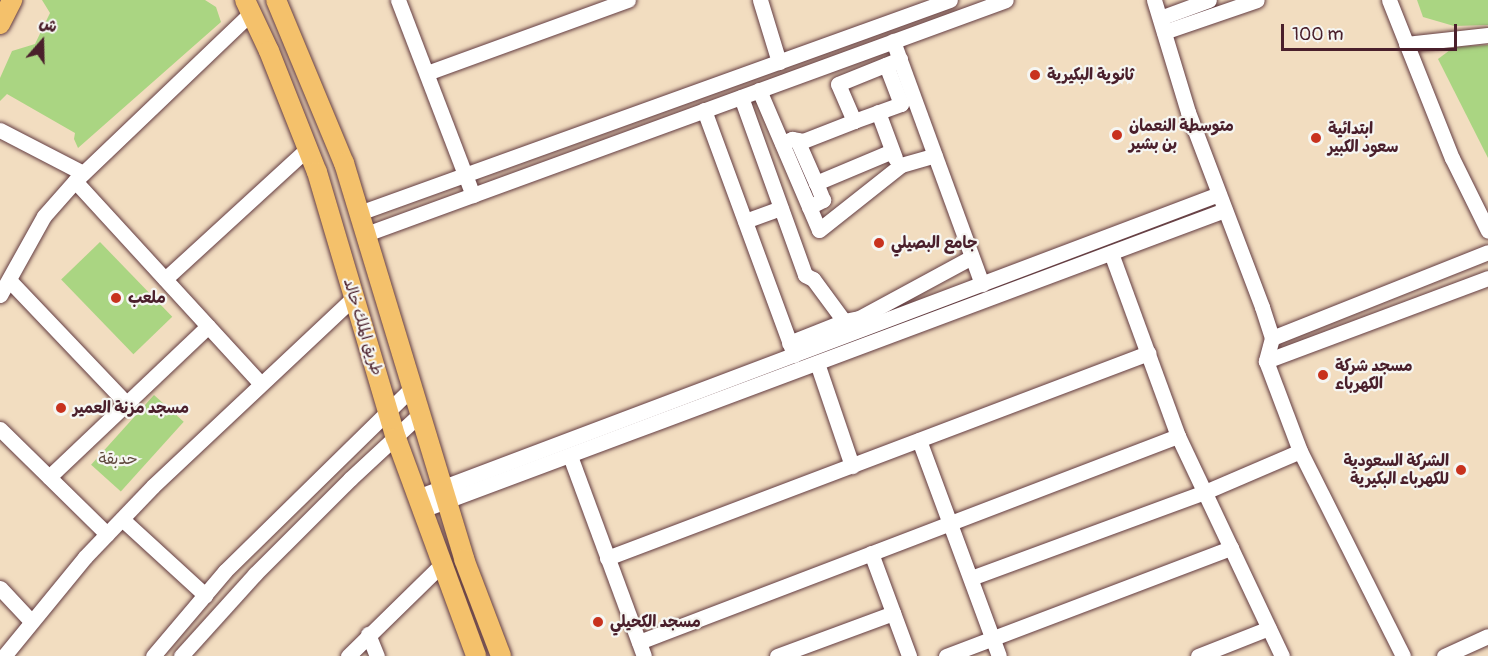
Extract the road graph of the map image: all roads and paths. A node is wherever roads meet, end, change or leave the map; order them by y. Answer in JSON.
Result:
{"nodes":[{"id":1,"x":12,"y":0,"type":"edge"},
{"id":2,"x":276,"y":0,"type":"edge"},
{"id":3,"x":398,"y":0,"type":"edge"},
{"id":4,"x":628,"y":0,"type":"edge"},
{"id":5,"x":760,"y":0,"type":"edge"},
{"id":6,"x":950,"y":0,"type":"edge"},
{"id":7,"x":1005,"y":0,"type":"edge"},
{"id":8,"x":1154,"y":0,"type":"edge"},
{"id":9,"x":1209,"y":0,"type":"edge"},
{"id":10,"x":1257,"y":0,"type":"edge"},
{"id":11,"x":1389,"y":0,"type":"edge"},
{"id":12,"x":247,"y":4,"type":"edge"},
{"id":13,"x":0,"y":24,"type":"edge"},
{"id":14,"x":1162,"y":25,"type":"junction"},
{"id":15,"x":1488,"y":35,"type":"edge"},
{"id":16,"x":893,"y":41,"type":"junction"},
{"id":17,"x":1406,"y":44,"type":"junction"},
{"id":18,"x":779,"y":62,"type":"junction"},
{"id":19,"x":893,"y":62,"type":"junction"},
{"id":20,"x":762,"y":68,"type":"junction"},
{"id":21,"x":427,"y":73,"type":"junction"},
{"id":22,"x":764,"y":88,"type":"junction"},
{"id":23,"x":741,"y":97,"type":"junction"},
{"id":24,"x":705,"y":110,"type":"junction"},
{"id":25,"x":878,"y":112,"type":"junction"},
{"id":26,"x":854,"y":121,"type":"junction"},
{"id":27,"x":0,"y":130,"type":"edge"},
{"id":28,"x":797,"y":140,"type":"junction"},
{"id":29,"x":782,"y":143,"type":"junction"},
{"id":30,"x":308,"y":148,"type":"junction"},
{"id":31,"x":892,"y":151,"type":"junction"},
{"id":32,"x":935,"y":155,"type":"junction"},
{"id":33,"x":898,"y":167,"type":"junction"},
{"id":34,"x":467,"y":174,"type":"junction"},
{"id":35,"x":79,"y":177,"type":"junction"},
{"id":36,"x":816,"y":183,"type":"junction"},
{"id":37,"x":1219,"y":194,"type":"junction"},
{"id":38,"x":473,"y":195,"type":"junction"},
{"id":39,"x":809,"y":207,"type":"junction"},
{"id":40,"x":781,"y":208,"type":"junction"},
{"id":41,"x":1225,"y":210,"type":"junction"},
{"id":42,"x":359,"y":213,"type":"junction"},
{"id":43,"x":745,"y":221,"type":"junction"},
{"id":44,"x":1488,"y":231,"type":"edge"},
{"id":45,"x":366,"y":234,"type":"junction"},
{"id":46,"x":1488,"y":252,"type":"edge"},
{"id":47,"x":1111,"y":253,"type":"junction"},
{"id":48,"x":972,"y":257,"type":"junction"},
{"id":49,"x":1488,"y":278,"type":"edge"},
{"id":50,"x":165,"y":279,"type":"junction"},
{"id":51,"x":9,"y":280,"type":"junction"},
{"id":52,"x":982,"y":284,"type":"junction"},
{"id":53,"x":0,"y":295,"type":"edge"},
{"id":54,"x":1379,"y":296,"type":"junction"},
{"id":55,"x":354,"y":297,"type":"junction"},
{"id":56,"x":903,"y":314,"type":"junction"},
{"id":57,"x":1388,"y":317,"type":"junction"},
{"id":58,"x":844,"y":321,"type":"junction"},
{"id":59,"x":208,"y":326,"type":"junction"},
{"id":60,"x":909,"y":328,"type":"junction"},
{"id":61,"x":1272,"y":338,"type":"junction"},
{"id":62,"x":791,"y":349,"type":"junction"},
{"id":63,"x":1148,"y":353,"type":"junction"},
{"id":64,"x":1266,"y":361,"type":"junction"},
{"id":65,"x":817,"y":363,"type":"junction"},
{"id":66,"x":261,"y":384,"type":"junction"},
{"id":67,"x":412,"y":388,"type":"junction"},
{"id":68,"x":126,"y":403,"type":"junction"},
{"id":69,"x":388,"y":411,"type":"junction"},
{"id":70,"x":420,"y":414,"type":"junction"},
{"id":71,"x":0,"y":429,"type":"edge"},
{"id":72,"x":1178,"y":436,"type":"junction"},
{"id":73,"x":396,"y":438,"type":"junction"},
{"id":74,"x":919,"y":440,"type":"junction"},
{"id":75,"x":1300,"y":451,"type":"junction"},
{"id":76,"x":570,"y":456,"type":"junction"},
{"id":77,"x":852,"y":466,"type":"junction"},
{"id":78,"x":49,"y":477,"type":"junction"},
{"id":79,"x":1205,"y":492,"type":"junction"},
{"id":80,"x":444,"y":495,"type":"junction"},
{"id":81,"x":420,"y":504,"type":"junction"},
{"id":82,"x":122,"y":519,"type":"junction"},
{"id":83,"x":950,"y":523,"type":"junction"},
{"id":84,"x":107,"y":534,"type":"junction"},
{"id":85,"x":1231,"y":548,"type":"junction"},
{"id":86,"x":871,"y":554,"type":"junction"},
{"id":87,"x":608,"y":558,"type":"junction"},
{"id":88,"x":441,"y":565,"type":"junction"},
{"id":89,"x":971,"y":578,"type":"junction"},
{"id":90,"x":0,"y":588,"type":"edge"},
{"id":91,"x":205,"y":595,"type":"junction"},
{"id":92,"x":893,"y":613,"type":"junction"},
{"id":93,"x":31,"y":621,"type":"junction"},
{"id":94,"x":1269,"y":628,"type":"junction"},
{"id":95,"x":368,"y":634,"type":"junction"},
{"id":96,"x":1488,"y":636,"type":"edge"},
{"id":97,"x":993,"y":638,"type":"junction"},
{"id":98,"x":641,"y":649,"type":"edge"},
{"id":99,"x":4,"y":656,"type":"edge"},
{"id":100,"x":153,"y":656,"type":"edge"},
{"id":101,"x":181,"y":656,"type":"edge"},
{"id":102,"x":348,"y":656,"type":"edge"},
{"id":103,"x":377,"y":656,"type":"edge"},
{"id":104,"x":476,"y":656,"type":"edge"},
{"id":105,"x":501,"y":656,"type":"edge"},
{"id":106,"x":777,"y":656,"type":"edge"},
{"id":107,"x":909,"y":656,"type":"edge"},
{"id":108,"x":946,"y":656,"type":"edge"},
{"id":109,"x":999,"y":656,"type":"edge"},
{"id":110,"x":1198,"y":656,"type":"edge"},
{"id":111,"x":1282,"y":656,"type":"edge"},
{"id":112,"x":1403,"y":656,"type":"edge"},
{"id":113,"x":1444,"y":656,"type":"edge"}],
"edges":[{"from":1,"to":13,"type":"main road"},
{"from":2,"to":42,"type":"main road"},
{"from":3,"to":21,"type":"street"},
{"from":4,"to":21,"type":"street"},
{"from":5,"to":18,"type":"street"},
{"from":6,"to":18,"type":"street"},
{"from":7,"to":16,"type":"street"},
{"from":8,"to":14,"type":"street"},
{"from":9,"to":14,"type":"street"},
{"from":10,"to":14,"type":"street"},
{"from":11,"to":17,"type":"street"},
{"from":12,"to":30,"type":"main road","name":"طريق الملك خالد"},
{"from":12,"to":35,"type":"street"},
{"from":14,"to":37,"type":"street"},
{"from":15,"to":17,"type":"street"},
{"from":16,"to":19,"type":"street"},
{"from":16,"to":22,"type":"street"},
{"from":17,"to":44,"type":"street"},
{"from":18,"to":20,"type":"street"},
{"from":19,"to":25,"type":"street"},
{"from":19,"to":26,"type":"street"},
{"from":19,"to":32,"type":"street"},
{"from":20,"to":22,"type":"street"},
{"from":20,"to":34,"type":"street"},
{"from":21,"to":34,"type":"street"},
{"from":22,"to":23,"type":"street"},
{"from":22,"to":29,"type":"street"},
{"from":23,"to":24,"type":"street"},
{"from":23,"to":40,"type":"street"},
{"from":24,"to":38,"type":"street"},
{"from":24,"to":43,"type":"street"},
{"from":25,"to":26,"type":"street"},
{"from":25,"to":31,"type":"street"},
{"from":26,"to":28,"type":"street"},
{"from":27,"to":35,"type":"street"},
{"from":28,"to":29,"type":"street"},
{"from":28,"to":36,"type":"street"},
{"from":29,"to":39,"type":"street"},
{"from":30,"to":50,"type":"street"},
{"from":30,"to":55,"type":"main road","name":"طريق الملك خالد"},
{"from":31,"to":33,"type":"street"},
{"from":31,"to":36,"type":"street"},
{"from":32,"to":33,"type":"street"},
{"from":32,"to":48,"type":"street"},
{"from":33,"to":39,"type":"street"},
{"from":34,"to":38,"type":"street"},
{"from":34,"to":42,"type":"street"},
{"from":35,"to":50,"type":"street"},
{"from":35,"to":51,"type":"street"},
{"from":36,"to":39,"type":"street"},
{"from":37,"to":41,"type":"street"},
{"from":37,"to":52,"type":"street"},
{"from":38,"to":45,"type":"street"},
{"from":40,"to":43,"type":"street"},
{"from":40,"to":58,"type":"street"},
{"from":41,"to":47,"type":"street"},
{"from":41,"to":61,"type":"street"},
{"from":42,"to":45,"type":"main road"},
{"from":43,"to":62,"type":"street"},
{"from":45,"to":67,"type":"main road"},
{"from":46,"to":54,"type":"street"},
{"from":47,"to":60,"type":"street"},
{"from":47,"to":63,"type":"street"},
{"from":48,"to":52,"type":"street"},
{"from":48,"to":58,"type":"street"},
{"from":49,"to":57,"type":"street"},
{"from":50,"to":59,"type":"street"},
{"from":51,"to":53,"type":"street"},
{"from":51,"to":68,"type":"street"},
{"from":52,"to":56,"type":"street"},
{"from":54,"to":57,"type":"street"},
{"from":54,"to":61,"type":"street"},
{"from":55,"to":66,"type":"street"},
{"from":55,"to":69,"type":"main road","name":"طريق الملك خالد"},
{"from":56,"to":60,"type":"street"},
{"from":56,"to":62,"type":"street"},
{"from":57,"to":64,"type":"street"},
{"from":58,"to":62,"type":"street"},
{"from":59,"to":66,"type":"street"},
{"from":59,"to":68,"type":"street"},
{"from":60,"to":65,"type":"street"},
{"from":61,"to":64,"type":"street"},
{"from":62,"to":80,"type":"street"},
{"from":63,"to":72,"type":"street"},
{"from":63,"to":74,"type":"street"},
{"from":64,"to":75,"type":"street"},
{"from":65,"to":76,"type":"street"},
{"from":65,"to":77,"type":"street"},
{"from":66,"to":82,"type":"street"},
{"from":67,"to":69,"type":"street"},
{"from":67,"to":70,"type":"main road"},
{"from":68,"to":78,"type":"street"},
{"from":69,"to":73,"type":"main road","name":"طريق الملك خالد"},
{"from":69,"to":91,"type":"street"},
{"from":70,"to":73,"type":"street"},
{"from":70,"to":80,"type":"main road"},
{"from":71,"to":78,"type":"street"},
{"from":72,"to":79,"type":"street"},
{"from":72,"to":83,"type":"street"},
{"from":73,"to":81,"type":"main road","name":"طريق الملك خالد"},
{"from":73,"to":101,"type":"street"},
{"from":74,"to":77,"type":"street"},
{"from":74,"to":83,"type":"street"},
{"from":75,"to":79,"type":"street"},
{"from":75,"to":112,"type":"street"},
{"from":76,"to":80,"type":"street"},
{"from":76,"to":87,"type":"street"},
{"from":77,"to":87,"type":"street"},
{"from":78,"to":84,"type":"street"},
{"from":79,"to":85,"type":"street"},
{"from":79,"to":89,"type":"street"},
{"from":80,"to":81,"type":"street"},
{"from":80,"to":105,"type":"main road"},
{"from":81,"to":88,"type":"main road","name":"طريق الملك خالد"},
{"from":82,"to":84,"type":"street"},
{"from":82,"to":91,"type":"street"},
{"from":83,"to":86,"type":"street"},
{"from":83,"to":89,"type":"street"},
{"from":84,"to":93,"type":"street"},
{"from":85,"to":94,"type":"street"},
{"from":85,"to":97,"type":"street"},
{"from":86,"to":92,"type":"street"},
{"from":86,"to":98,"type":"street"},
{"from":87,"to":98,"type":"street"},
{"from":88,"to":95,"type":"street"},
{"from":88,"to":104,"type":"main road","name":"طريق الملك خالد"},
{"from":89,"to":97,"type":"street"},
{"from":90,"to":93,"type":"street"},
{"from":91,"to":100,"type":"street"},
{"from":92,"to":106,"type":"street"},
{"from":92,"to":107,"type":"street"},
{"from":93,"to":99,"type":"street"},
{"from":94,"to":110,"type":"street"},
{"from":94,"to":111,"type":"street"},
{"from":95,"to":102,"type":"street"},
{"from":95,"to":103,"type":"street"},
{"from":96,"to":113,"type":"street"},
{"from":97,"to":108,"type":"street"},
{"from":97,"to":109,"type":"street"}]}
